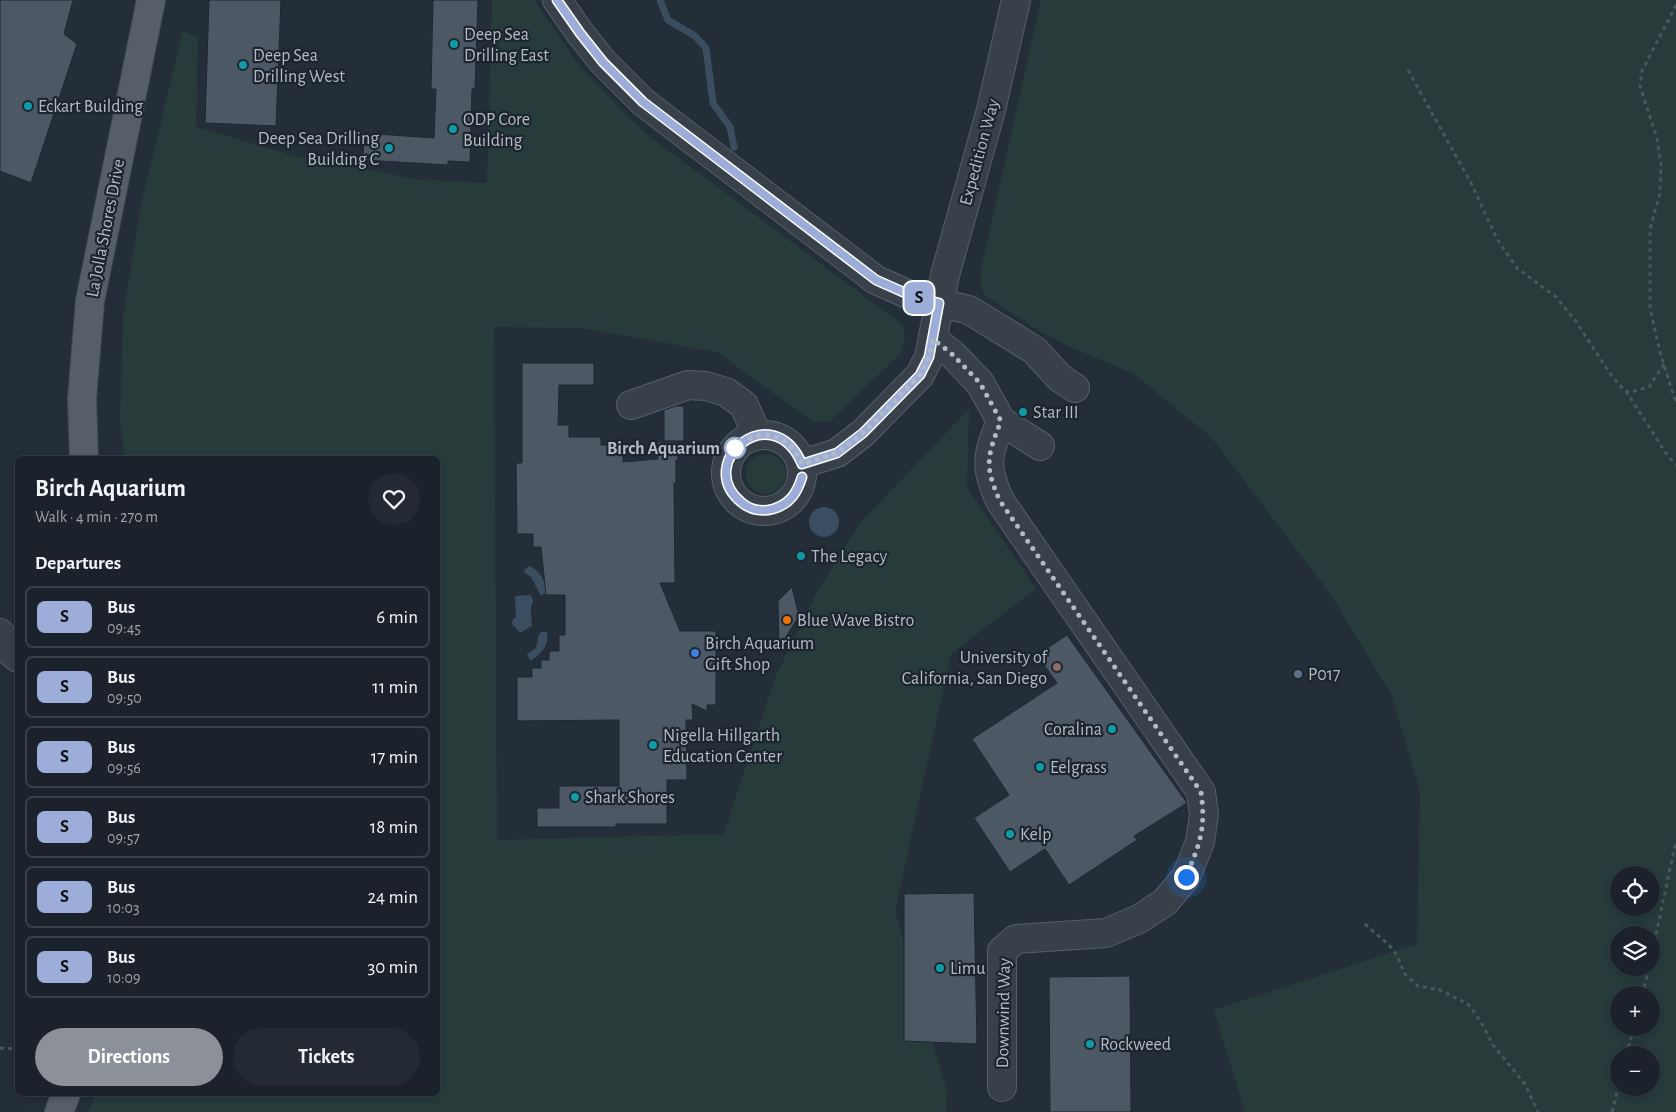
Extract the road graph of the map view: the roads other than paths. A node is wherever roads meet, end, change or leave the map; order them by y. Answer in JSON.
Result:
{"nodes":[{"id":1,"x":151,"y":0,"type":"edge"},
{"id":2,"x":557,"y":0,"type":"edge"},
{"id":3,"x":1016,"y":0,"type":"edge"},
{"id":4,"x":939,"y":303,"type":"junction"},
{"id":5,"x":933,"y":339,"type":"junction"},
{"id":6,"x":1075,"y":388,"type":"dead end"},
{"id":7,"x":631,"y":405,"type":"dead end"},
{"id":8,"x":1001,"y":421,"type":"junction"},
{"id":9,"x":757,"y":435,"type":"junction"},
{"id":10,"x":1040,"y":446,"type":"dead end"},
{"id":11,"x":84,"y":456,"type":"edge"},
{"id":12,"x":802,"y":464,"type":"junction"},
{"id":13,"x":0,"y":633,"type":"edge"},
{"id":14,"x":15,"y":656,"type":"edge"},
{"id":15,"x":1002,"y":1088,"type":"dead end"},
{"id":16,"x":65,"y":1096,"type":"edge"},
{"id":17,"x":59,"y":1112,"type":"edge"}],
"edges":[{"from":1,"to":11,"type":"main road","name":"La Jolla Shores Drive"},
{"from":2,"to":4,"type":"street"},
{"from":3,"to":4,"type":"street","name":"Expedition Way"},
{"from":4,"to":5,"type":"street","name":"Expedition Way"},
{"from":4,"to":6,"type":"street"},
{"from":5,"to":8,"type":"street"},
{"from":5,"to":12,"type":"street","name":"Expedition Way"},
{"from":7,"to":9,"type":"street"},
{"from":8,"to":10,"type":"street"},
{"from":8,"to":15,"type":"street","name":"Downwind Way"},
{"from":9,"to":12,"type":"street"},
{"from":9,"to":12,"type":"street"},
{"from":13,"to":14,"type":"street"},
{"from":16,"to":17,"type":"main road"}]}
